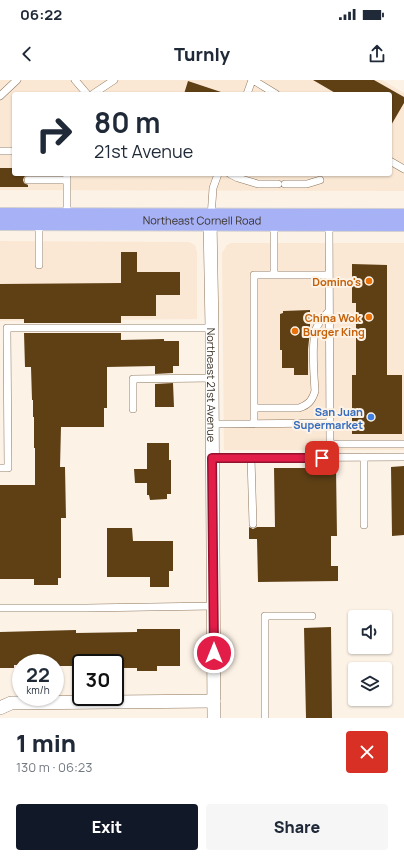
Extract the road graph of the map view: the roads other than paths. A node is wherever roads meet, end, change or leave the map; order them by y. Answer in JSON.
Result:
{"nodes":[{"id":1,"x":17,"y":80,"type":"edge"},
{"id":2,"x":75,"y":80,"type":"edge"},
{"id":3,"x":114,"y":80,"type":"edge"},
{"id":4,"x":253,"y":80,"type":"edge"},
{"id":5,"x":85,"y":92,"type":"edge"},
{"id":6,"x":96,"y":92,"type":"edge"},
{"id":7,"x":248,"y":92,"type":"edge"},
{"id":8,"x":273,"y":92,"type":"edge"},
{"id":9,"x":0,"y":96,"type":"edge"},
{"id":10,"x":0,"y":151,"type":"edge"},
{"id":11,"x":12,"y":151,"type":"edge"},
{"id":12,"x":392,"y":162,"type":"edge"},
{"id":13,"x":404,"y":169,"type":"edge"},
{"id":14,"x":217,"y":176,"type":"edge"},
{"id":15,"x":234,"y":176,"type":"edge"},
{"id":16,"x":67,"y":177,"type":"edge"},
{"id":17,"x":28,"y":180,"type":"dead end"},
{"id":18,"x":320,"y":180,"type":"dead end"},
{"id":19,"x":0,"y":219,"type":"edge"},
{"id":20,"x":39,"y":219,"type":"junction"},
{"id":21,"x":67,"y":219,"type":"junction"},
{"id":22,"x":210,"y":220,"type":"junction"},
{"id":23,"x":274,"y":220,"type":"junction"},
{"id":24,"x":329,"y":220,"type":"junction"},
{"id":25,"x":404,"y":220,"type":"edge"},
{"id":26,"x":39,"y":265,"type":"dead end"},
{"id":27,"x":274,"y":275,"type":"junction"},
{"id":28,"x":329,"y":275,"type":"junction"},
{"id":29,"x":329,"y":311,"type":"junction"},
{"id":30,"x":212,"y":328,"type":"junction"},
{"id":31,"x":212,"y":378,"type":"junction"},
{"id":32,"x":254,"y":408,"type":"junction"},
{"id":33,"x":133,"y":409,"type":"dead end"},
{"id":34,"x":4,"y":415,"type":"edge"},
{"id":35,"x":330,"y":423,"type":"junction"},
{"id":36,"x":212,"y":424,"type":"junction"},
{"id":37,"x":254,"y":424,"type":"junction"},
{"id":38,"x":404,"y":444,"type":"edge"},
{"id":39,"x":364,"y":457,"type":"junction"},
{"id":40,"x":404,"y":457,"type":"edge"},
{"id":41,"x":212,"y":458,"type":"junction"},
{"id":42,"x":251,"y":458,"type":"junction"},
{"id":43,"x":0,"y":468,"type":"edge"},
{"id":44,"x":252,"y":524,"type":"dead end"},
{"id":45,"x":364,"y":525,"type":"dead end"},
{"id":46,"x":214,"y":606,"type":"junction"},
{"id":47,"x":0,"y":608,"type":"edge"},
{"id":48,"x":312,"y":616,"type":"dead end"},
{"id":49,"x":214,"y":701,"type":"junction"},
{"id":50,"x":0,"y":708,"type":"edge"},
{"id":51,"x":214,"y":718,"type":"edge"},
{"id":52,"x":265,"y":718,"type":"edge"}],
"edges":[{"from":1,"to":9,"type":"lane"},
{"from":2,"to":5,"type":"lane"},
{"from":3,"to":6,"type":"lane"},
{"from":4,"to":7,"type":"lane"},
{"from":4,"to":8,"type":"lane"},
{"from":10,"to":11,"type":"lane"},
{"from":12,"to":13,"type":"lane"},
{"from":14,"to":22,"type":"lane"},
{"from":15,"to":18,"type":"lane"},
{"from":16,"to":17,"type":"lane"},
{"from":16,"to":21,"type":"lane"},
{"from":19,"to":20,"type":"highway","name":"Northeast Cornell Road"},
{"from":20,"to":21,"type":"highway","name":"Northeast Cornell Road"},
{"from":20,"to":26,"type":"lane"},
{"from":21,"to":22,"type":"highway","name":"Northeast Cornell Road"},
{"from":22,"to":23,"type":"highway","name":"Northeast Cornell Road"},
{"from":22,"to":30,"type":"street","name":"Northeast 21st Avenue"},
{"from":23,"to":24,"type":"highway","name":"Northeast Cornell Road"},
{"from":23,"to":27,"type":"lane"},
{"from":24,"to":25,"type":"highway","name":"Northeast Cornell Road"},
{"from":24,"to":28,"type":"lane"},
{"from":27,"to":28,"type":"lane"},
{"from":27,"to":32,"type":"lane"},
{"from":28,"to":29,"type":"lane"},
{"from":29,"to":32,"type":"lane"},
{"from":29,"to":35,"type":"lane"},
{"from":30,"to":31,"type":"street","name":"Northeast 21st Avenue"},
{"from":30,"to":34,"type":"lane"},
{"from":31,"to":33,"type":"lane"},
{"from":31,"to":36,"type":"street","name":"Northeast 21st Avenue"},
{"from":32,"to":37,"type":"lane"},
{"from":34,"to":43,"type":"lane"},
{"from":35,"to":37,"type":"lane"},
{"from":35,"to":38,"type":"lane"},
{"from":36,"to":37,"type":"lane"},
{"from":36,"to":41,"type":"street","name":"Northeast 21st Avenue"},
{"from":39,"to":40,"type":"lane"},
{"from":39,"to":42,"type":"lane"},
{"from":39,"to":45,"type":"lane"},
{"from":41,"to":42,"type":"lane"},
{"from":41,"to":46,"type":"street","name":"Northeast 21st Avenue"},
{"from":42,"to":44,"type":"lane"},
{"from":46,"to":47,"type":"lane"},
{"from":46,"to":49,"type":"street","name":"Northeast 21st Avenue"},
{"from":48,"to":52,"type":"lane"},
{"from":49,"to":50,"type":"street"},
{"from":49,"to":51,"type":"street","name":"Northeast 21st Avenue"}]}
